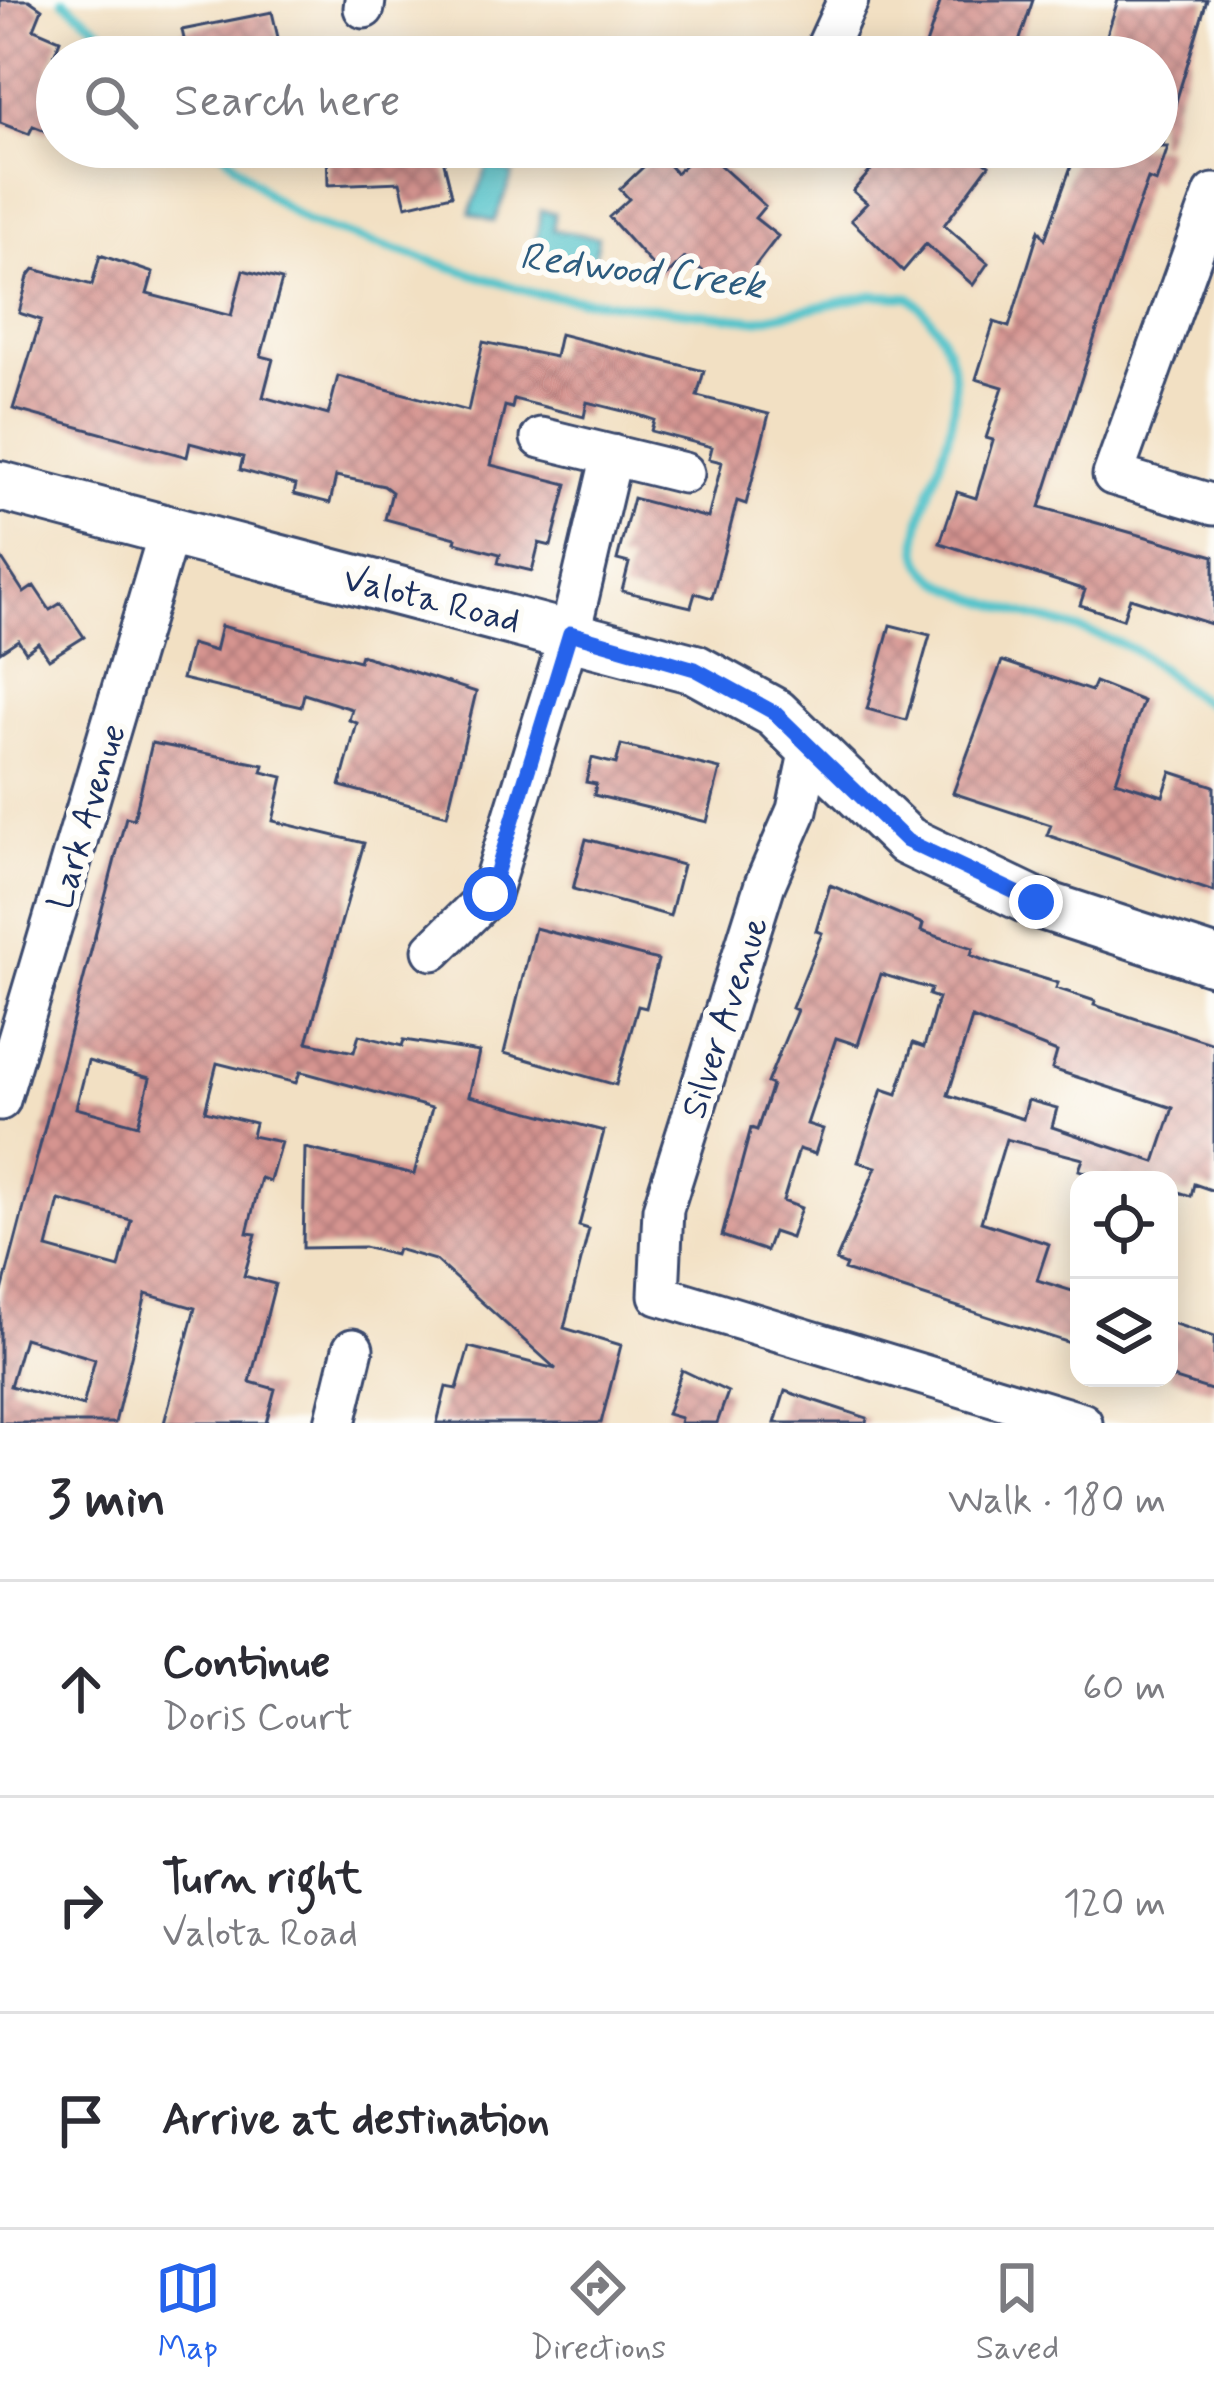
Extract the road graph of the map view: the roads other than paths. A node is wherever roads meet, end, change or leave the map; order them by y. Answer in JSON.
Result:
{"nodes":[{"id":1,"x":848,"y":0,"type":"edge"},
{"id":2,"x":832,"y":36,"type":"edge"},
{"id":3,"x":1214,"y":194,"type":"edge"},
{"id":4,"x":541,"y":438,"type":"dead end"},
{"id":5,"x":612,"y":455,"type":"junction"},
{"id":6,"x":684,"y":473,"type":"dead end"},
{"id":7,"x":0,"y":485,"type":"edge"},
{"id":8,"x":1214,"y":505,"type":"edge"},
{"id":9,"x":169,"y":531,"type":"junction"},
{"id":10,"x":570,"y":633,"type":"junction"},
{"id":11,"x":811,"y":744,"type":"junction"},
{"id":12,"x":433,"y":950,"type":"dead end"},
{"id":13,"x":1214,"y":962,"type":"edge"},
{"id":14,"x":0,"y":1100,"type":"edge"},
{"id":15,"x":353,"y":1349,"type":"dead end"},
{"id":16,"x":334,"y":1423,"type":"edge"},
{"id":17,"x":1082,"y":1423,"type":"edge"}],
"edges":[{"from":1,"to":2,"type":"street"},
{"from":3,"to":8,"type":"street"},
{"from":4,"to":5,"type":"street"},
{"from":5,"to":6,"type":"street"},
{"from":5,"to":10,"type":"street"},
{"from":7,"to":9,"type":"street","name":"Valota Road"},
{"from":9,"to":10,"type":"street","name":"Valota Road"},
{"from":9,"to":14,"type":"street","name":"Lark Avenue"},
{"from":10,"to":11,"type":"street","name":"Valota Road"},
{"from":10,"to":12,"type":"street"},
{"from":11,"to":13,"type":"street","name":"Valota Road"},
{"from":11,"to":17,"type":"street","name":"Silver Avenue"},
{"from":15,"to":16,"type":"street"}]}
